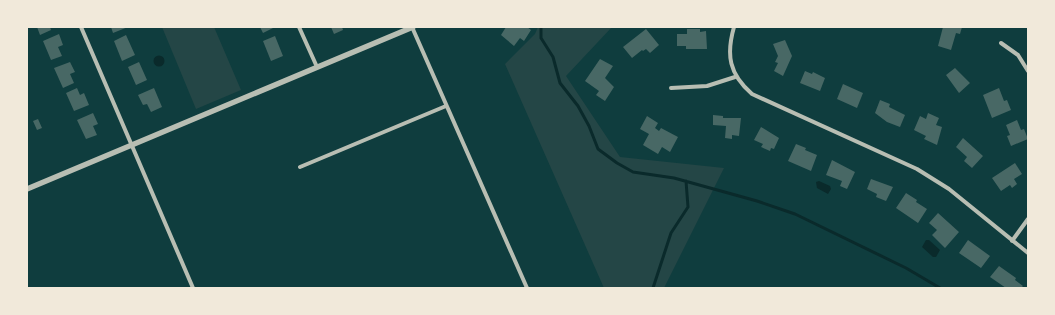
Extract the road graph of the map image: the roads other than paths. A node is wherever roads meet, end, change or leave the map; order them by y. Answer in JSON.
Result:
{"nodes":[{"id":1,"x":81,"y":27,"type":"edge"},
{"id":2,"x":299,"y":27,"type":"edge"},
{"id":3,"x":412,"y":27,"type":"edge"},
{"id":4,"x":734,"y":27,"type":"edge"},
{"id":5,"x":1001,"y":43,"type":"dead end"},
{"id":6,"x":317,"y":67,"type":"junction"},
{"id":7,"x":1028,"y":71,"type":"edge"},
{"id":8,"x":735,"y":77,"type":"junction"},
{"id":9,"x":671,"y":88,"type":"dead end"},
{"id":10,"x":446,"y":106,"type":"junction"},
{"id":11,"x":131,"y":145,"type":"junction"},
{"id":12,"x":300,"y":167,"type":"dead end"},
{"id":13,"x":27,"y":189,"type":"edge"},
{"id":14,"x":1028,"y":219,"type":"edge"},
{"id":15,"x":1012,"y":241,"type":"junction"},
{"id":16,"x":1028,"y":253,"type":"edge"},
{"id":17,"x":194,"y":288,"type":"edge"},
{"id":18,"x":527,"y":288,"type":"edge"}],
"edges":[{"from":1,"to":11,"type":"street"},
{"from":2,"to":6,"type":"street"},
{"from":3,"to":6,"type":"street"},
{"from":3,"to":10,"type":"street"},
{"from":4,"to":8,"type":"street"},
{"from":5,"to":7,"type":"street"},
{"from":6,"to":11,"type":"street"},
{"from":8,"to":9,"type":"street"},
{"from":8,"to":15,"type":"street"},
{"from":10,"to":12,"type":"street"},
{"from":10,"to":18,"type":"street"},
{"from":11,"to":13,"type":"street"},
{"from":11,"to":17,"type":"street"},
{"from":14,"to":15,"type":"street"},
{"from":15,"to":16,"type":"street"}]}
